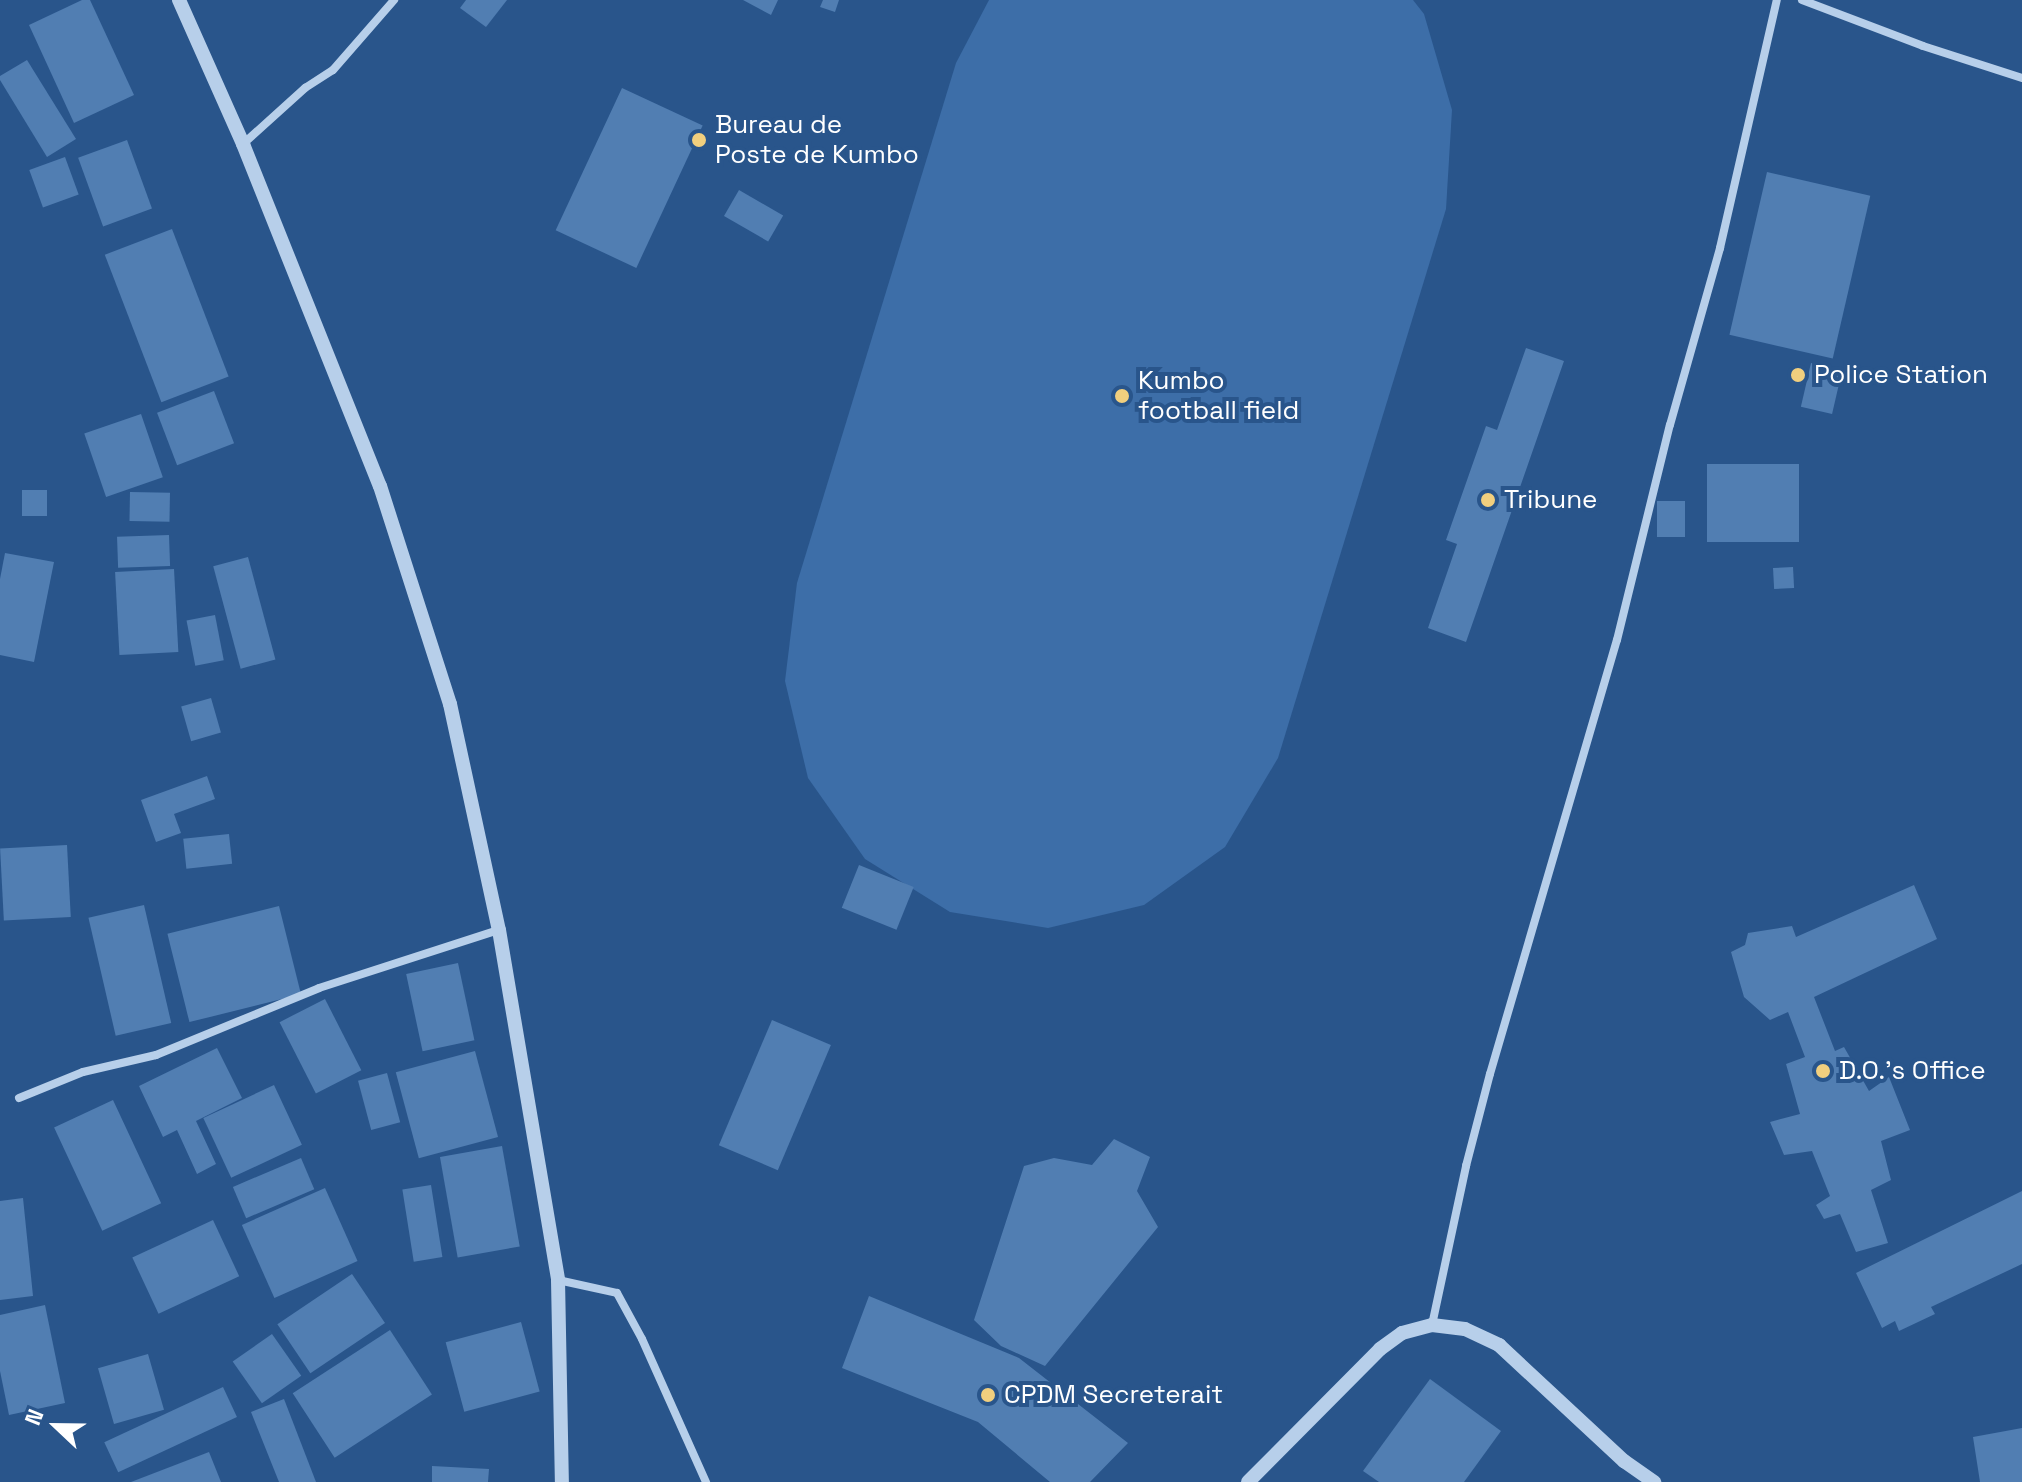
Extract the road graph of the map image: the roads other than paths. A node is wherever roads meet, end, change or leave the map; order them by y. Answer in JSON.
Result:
{"nodes":[{"id":1,"x":179,"y":0,"type":"edge"},
{"id":2,"x":394,"y":0,"type":"edge"},
{"id":3,"x":1777,"y":0,"type":"edge"},
{"id":4,"x":1802,"y":0,"type":"edge"},
{"id":5,"x":2022,"y":78,"type":"edge"},
{"id":6,"x":243,"y":144,"type":"junction"},
{"id":7,"x":499,"y":930,"type":"junction"},
{"id":8,"x":19,"y":1098,"type":"dead end"},
{"id":9,"x":558,"y":1280,"type":"junction"},
{"id":10,"x":1432,"y":1325,"type":"junction"},
{"id":11,"x":562,"y":1482,"type":"edge"},
{"id":12,"x":706,"y":1482,"type":"edge"},
{"id":13,"x":1248,"y":1482,"type":"edge"},
{"id":14,"x":1654,"y":1482,"type":"edge"}],
"edges":[{"from":1,"to":6,"type":"street"},
{"from":2,"to":6,"type":"street"},
{"from":3,"to":10,"type":"street"},
{"from":4,"to":5,"type":"street"},
{"from":6,"to":7,"type":"street"},
{"from":7,"to":8,"type":"street"},
{"from":7,"to":9,"type":"street"},
{"from":9,"to":11,"type":"street"},
{"from":9,"to":12,"type":"street"},
{"from":10,"to":13,"type":"street"},
{"from":10,"to":14,"type":"street"}]}
